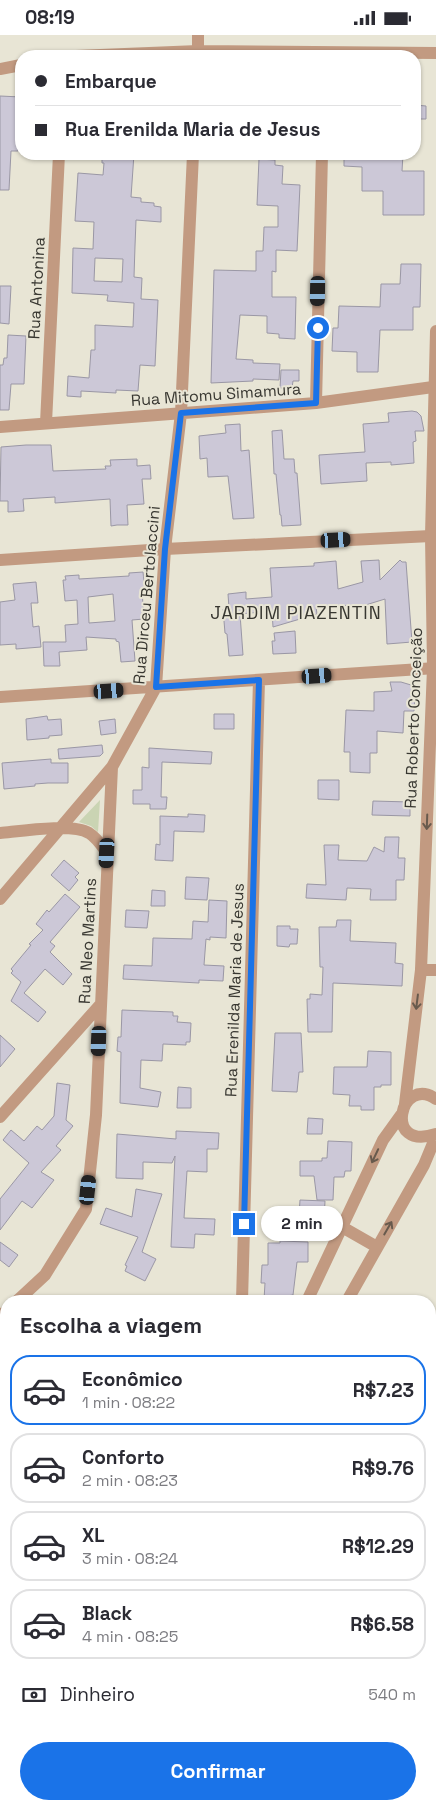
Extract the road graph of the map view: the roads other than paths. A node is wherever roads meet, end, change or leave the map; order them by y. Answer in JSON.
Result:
{"nodes":[{"id":1,"x":198,"y":35,"type":"edge"},
{"id":2,"x":198,"y":50,"type":"edge"},
{"id":3,"x":421,"y":53,"type":"edge"},
{"id":4,"x":436,"y":53,"type":"edge"},
{"id":5,"x":15,"y":66,"type":"edge"},
{"id":6,"x":0,"y":69,"type":"edge"},
{"id":7,"x":59,"y":160,"type":"edge"},
{"id":8,"x":193,"y":160,"type":"edge"},
{"id":9,"x":322,"y":160,"type":"edge"},
{"id":10,"x":436,"y":331,"type":"edge"},
{"id":11,"x":435,"y":387,"type":"edge"},
{"id":12,"x":316,"y":403,"type":"junction"},
{"id":13,"x":181,"y":413,"type":"junction"},
{"id":14,"x":46,"y":423,"type":"junction"},
{"id":15,"x":0,"y":427,"type":"edge"},
{"id":16,"x":431,"y":535,"type":"junction"},
{"id":17,"x":165,"y":549,"type":"junction"},
{"id":18,"x":0,"y":561,"type":"edge"},
{"id":19,"x":435,"y":668,"type":"edge"},
{"id":20,"x":259,"y":680,"type":"junction"},
{"id":21,"x":156,"y":687,"type":"junction"},
{"id":22,"x":0,"y":697,"type":"edge"},
{"id":23,"x":112,"y":767,"type":"junction"},
{"id":24,"x":60,"y":828,"type":"junction"},
{"id":25,"x":0,"y":833,"type":"edge"},
{"id":26,"x":107,"y":853,"type":"junction"},
{"id":27,"x":0,"y":899,"type":"edge"},
{"id":28,"x":420,"y":970,"type":"junction"},
{"id":29,"x":436,"y":970,"type":"edge"},
{"id":30,"x":100,"y":1005,"type":"junction"},
{"id":31,"x":436,"y":1099,"type":"edge"},
{"id":32,"x":403,"y":1110,"type":"junction"},
{"id":33,"x":0,"y":1117,"type":"edge"},
{"id":34,"x":436,"y":1135,"type":"edge"},
{"id":35,"x":342,"y":1227,"type":"junction"},
{"id":36,"x":377,"y":1247,"type":"junction"},
{"id":37,"x":23,"y":1295,"type":"edge"},
{"id":38,"x":242,"y":1295,"type":"edge"},
{"id":39,"x":310,"y":1295,"type":"edge"},
{"id":40,"x":351,"y":1295,"type":"edge"},
{"id":41,"x":234,"y":1810,"type":"edge"},
{"id":42,"x":241,"y":1810,"type":"edge"}],
"edges":[{"from":1,"to":2,"type":"street"},
{"from":3,"to":4,"type":"street"},
{"from":5,"to":6,"type":"street"},
{"from":7,"to":14,"type":"street","name":"Rua Antonina"},
{"from":8,"to":13,"type":"street","name":"Rua Dirceu Bertolaccini"},
{"from":9,"to":12,"type":"street"},
{"from":10,"to":11,"type":"street","name":"Rua Roberto Conceição"},
{"from":11,"to":12,"type":"street","name":"Rua Mitomu Simamura"},
{"from":11,"to":16,"type":"street","name":"Rua Roberto Conceição"},
{"from":12,"to":13,"type":"street","name":"Rua Mitomu Simamura"},
{"from":13,"to":14,"type":"street","name":"Rua Mitomu Simamura"},
{"from":13,"to":17,"type":"street","name":"Rua Dirceu Bertolaccini"},
{"from":14,"to":15,"type":"street","name":"Rua Mitomu Simamura"},
{"from":16,"to":17,"type":"street"},
{"from":16,"to":19,"type":"street","name":"Rua Roberto Conceição"},
{"from":17,"to":18,"type":"street"},
{"from":17,"to":21,"type":"street","name":"Rua Dirceu Bertolaccini"},
{"from":19,"to":20,"type":"street"},
{"from":19,"to":28,"type":"street","name":"Rua Roberto Conceição","one_way":true},
{"from":20,"to":21,"type":"street"},
{"from":20,"to":38,"type":"street","name":"Rua Erenilda Maria de Jesus"},
{"from":21,"to":22,"type":"street"},
{"from":21,"to":23,"type":"street","name":"Rua Dirceu Bertolaccini"},
{"from":23,"to":24,"type":"street","name":"Rua Dirceu Bertolaccini"},
{"from":23,"to":26,"type":"street","name":"Rua Neo Martins"},
{"from":24,"to":25,"type":"street"},
{"from":24,"to":26,"type":"street"},
{"from":24,"to":27,"type":"street","name":"Rua Dirceu Bertolaccini"},
{"from":26,"to":30,"type":"street","name":"Rua Neo Martins"},
{"from":28,"to":29,"type":"street"},
{"from":28,"to":32,"type":"street","name":"Rua Roberto Conceição","one_way":true},
{"from":30,"to":33,"type":"street"},
{"from":30,"to":37,"type":"street","name":"Rua Neo Martins"},
{"from":31,"to":32,"type":"street"},
{"from":32,"to":34,"type":"street"},
{"from":32,"to":35,"type":"street","one_way":true},
{"from":36,"to":34,"type":"street","one_way":true},
{"from":35,"to":36,"type":"street"},
{"from":35,"to":39,"type":"street"},
{"from":36,"to":40,"type":"street"},
{"from":41,"to":42,"type":"street"}]}
